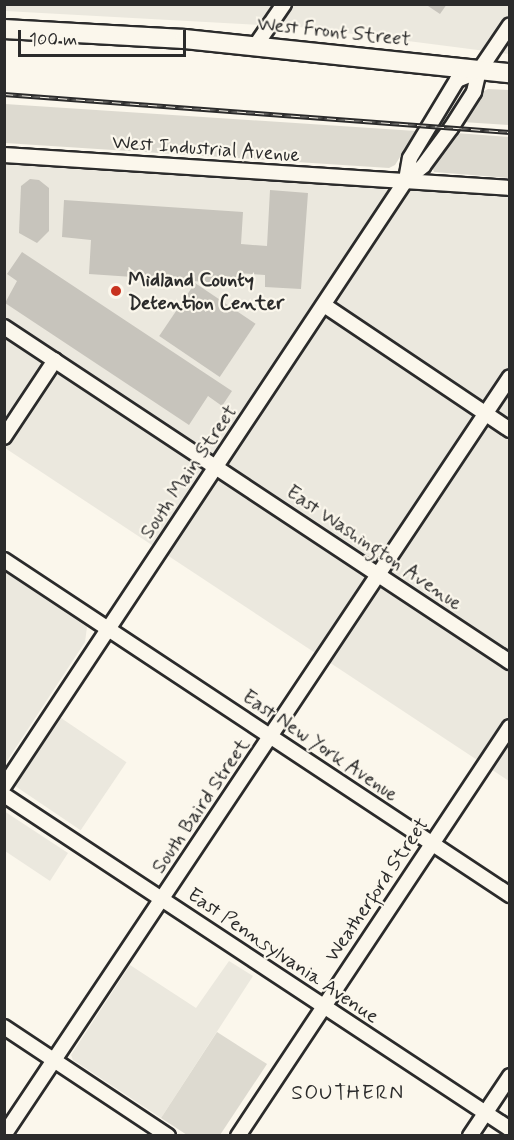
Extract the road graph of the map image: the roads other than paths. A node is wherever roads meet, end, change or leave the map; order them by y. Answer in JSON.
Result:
{"nodes":[{"id":1,"x":284,"y":4,"type":"edge"},
{"id":2,"x":510,"y":25,"type":"edge"},
{"id":3,"x":4,"y":29,"type":"edge"},
{"id":4,"x":256,"y":45,"type":"junction"},
{"id":5,"x":479,"y":71,"type":"junction"},
{"id":6,"x":510,"y":73,"type":"edge"},
{"id":7,"x":4,"y":155,"type":"edge"},
{"id":8,"x":406,"y":180,"type":"junction"},
{"id":9,"x":503,"y":188,"type":"edge"},
{"id":10,"x":510,"y":195,"type":"edge"},
{"id":11,"x":324,"y":305,"type":"junction"},
{"id":12,"x":4,"y":327,"type":"edge"},
{"id":13,"x":55,"y":360,"type":"junction"},
{"id":14,"x":510,"y":377,"type":"edge"},
{"id":15,"x":485,"y":414,"type":"junction"},
{"id":16,"x":510,"y":430,"type":"edge"},
{"id":17,"x":4,"y":437,"type":"edge"},
{"id":18,"x":216,"y":467,"type":"junction"},
{"id":19,"x":4,"y":560,"type":"edge"},
{"id":20,"x":378,"y":574,"type":"junction"},
{"id":21,"x":109,"y":629,"type":"junction"},
{"id":22,"x":510,"y":662,"type":"edge"},
{"id":23,"x":510,"y":726,"type":"edge"},
{"id":24,"x":271,"y":736,"type":"junction"},
{"id":25,"x":4,"y":786,"type":"edge"},
{"id":26,"x":4,"y":795,"type":"edge"},
{"id":27,"x":432,"y":844,"type":"junction"},
{"id":28,"x":510,"y":895,"type":"edge"},
{"id":29,"x":163,"y":899,"type":"junction"},
{"id":30,"x":324,"y":1006,"type":"junction"},
{"id":31,"x":4,"y":1027,"type":"edge"},
{"id":32,"x":54,"y":1060,"type":"junction"},
{"id":33,"x":510,"y":1076,"type":"edge"},
{"id":34,"x":485,"y":1113,"type":"junction"},
{"id":35,"x":510,"y":1129,"type":"edge"},
{"id":36,"x":4,"y":1136,"type":"edge"},
{"id":37,"x":168,"y":1136,"type":"edge"},
{"id":38,"x":238,"y":1136,"type":"edge"},
{"id":39,"x":470,"y":1136,"type":"edge"}],
"edges":[{"from":1,"to":4,"type":"street"},
{"from":2,"to":5,"type":"street","name":"South Main Street"},
{"from":3,"to":4,"type":"main road","name":"West Front Street"},
{"from":4,"to":5,"type":"main road","name":"West Front Street"},
{"from":5,"to":6,"type":"main road","name":"West Front Street"},
{"from":5,"to":8,"type":"street","name":"South Main Street"},
{"from":5,"to":8,"type":"street","name":"South Main Street"},
{"from":7,"to":8,"type":"street","name":"West Industrial Avenue"},
{"from":8,"to":9,"type":"street","name":"West Industrial Avenue"},
{"from":8,"to":11,"type":"street","name":"South Main Street"},
{"from":9,"to":10,"type":"street"},
{"from":11,"to":15,"type":"street"},
{"from":11,"to":18,"type":"street","name":"South Main Street"},
{"from":12,"to":13,"type":"street","name":"East Washington Avenue"},
{"from":13,"to":17,"type":"street"},
{"from":13,"to":18,"type":"street","name":"East Washington Avenue"},
{"from":14,"to":15,"type":"street","name":"South Baird Street"},
{"from":15,"to":16,"type":"street"},
{"from":15,"to":20,"type":"street","name":"South Baird Street"},
{"from":18,"to":20,"type":"street","name":"East Washington Avenue"},
{"from":18,"to":21,"type":"street","name":"South Main Street"},
{"from":19,"to":21,"type":"street","name":"East New York Avenue"},
{"from":20,"to":22,"type":"street","name":"East Washington Avenue"},
{"from":20,"to":24,"type":"street","name":"South Baird Street"},
{"from":21,"to":24,"type":"street","name":"East New York Avenue"},
{"from":21,"to":25,"type":"street","name":"South Main Street"},
{"from":23,"to":27,"type":"street","name":"Weatherford Street"},
{"from":24,"to":27,"type":"street","name":"East New York Avenue"},
{"from":24,"to":29,"type":"street","name":"South Baird Street"},
{"from":26,"to":29,"type":"street","name":"East Pennsylvania Avenue"},
{"from":27,"to":28,"type":"street","name":"East New York Avenue"},
{"from":27,"to":30,"type":"street","name":"Weatherford Street"},
{"from":29,"to":30,"type":"street","name":"East Pennsylvania Avenue"},
{"from":29,"to":32,"type":"street","name":"South Baird Street"},
{"from":30,"to":34,"type":"street","name":"East Pennsylvania Avenue"},
{"from":30,"to":38,"type":"street","name":"Weatherford Street"},
{"from":31,"to":32,"type":"street"},
{"from":32,"to":36,"type":"street","name":"South Baird Street"},
{"from":32,"to":37,"type":"street"},
{"from":33,"to":34,"type":"street"},
{"from":34,"to":35,"type":"street","name":"East Pennsylvania Avenue"},
{"from":34,"to":39,"type":"street"}]}
